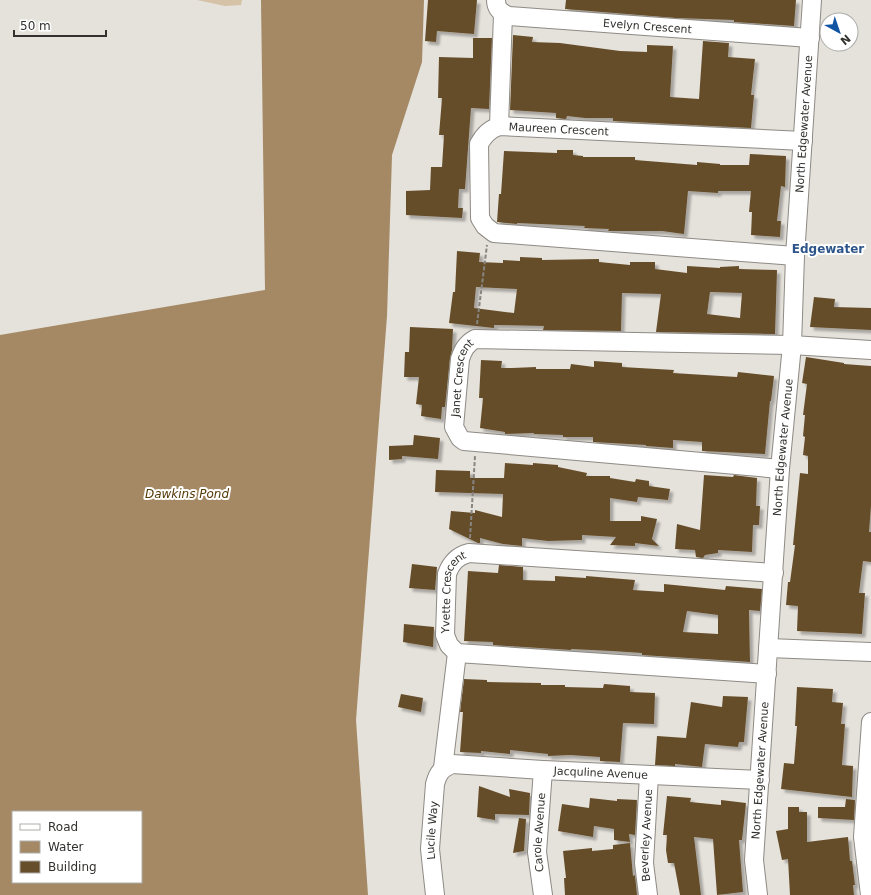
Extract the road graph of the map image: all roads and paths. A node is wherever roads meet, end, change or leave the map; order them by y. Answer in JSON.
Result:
{"nodes":[{"id":1,"x":812,"y":0,"type":"edge"},
{"id":2,"x":499,"y":7,"type":"edge"},
{"id":3,"x":810,"y":38,"type":"junction"},
{"id":4,"x":499,"y":126,"type":"junction"},
{"id":5,"x":803,"y":141,"type":"junction"},
{"id":6,"x":489,"y":231,"type":"junction"},
{"id":7,"x":795,"y":256,"type":"junction"},
{"id":8,"x":475,"y":339,"type":"junction"},
{"id":9,"x":792,"y":345,"type":"junction"},
{"id":10,"x":871,"y":350,"type":"edge"},
{"id":11,"x":476,"y":442,"type":"junction"},
{"id":12,"x":780,"y":469,"type":"junction"},
{"id":13,"x":469,"y":553,"type":"junction"},
{"id":14,"x":774,"y":573,"type":"junction"},
{"id":15,"x":768,"y":648,"type":"junction"},
{"id":16,"x":871,"y":652,"type":"edge"},
{"id":17,"x":457,"y":653,"type":"junction"},
{"id":18,"x":767,"y":674,"type":"junction"},
{"id":19,"x":871,"y":722,"type":"edge"},
{"id":20,"x":444,"y":768,"type":"junction"},
{"id":21,"x":543,"y":770,"type":"junction"},
{"id":22,"x":649,"y":775,"type":"junction"},
{"id":23,"x":760,"y":780,"type":"junction"},
{"id":24,"x":867,"y":836,"type":"edge"},
{"id":25,"x":435,"y":895,"type":"edge"},
{"id":26,"x":543,"y":895,"type":"edge"},
{"id":27,"x":648,"y":895,"type":"edge"},
{"id":28,"x":758,"y":895,"type":"edge"},
{"id":29,"x":870,"y":895,"type":"edge"}],
"edges":[{"from":1,"to":3,"type":"street","name":"North Edgewater Avenue"},
{"from":2,"to":3,"type":"street","name":"Evelyn Crescent"},
{"from":2,"to":4,"type":"street"},
{"from":3,"to":5,"type":"street","name":"North Edgewater Avenue"},
{"from":4,"to":5,"type":"street","name":"Maureen Crescent"},
{"from":4,"to":6,"type":"street","name":"Maureen Crescent"},
{"from":5,"to":7,"type":"street","name":"North Edgewater Avenue"},
{"from":6,"to":7,"type":"street"},
{"from":6,"to":8,"type":"path"},
{"from":7,"to":9,"type":"street","name":"North Edgewater Avenue"},
{"from":8,"to":9,"type":"street","name":"Janet Crescent"},
{"from":8,"to":11,"type":"street","name":"Janet Crescent"},
{"from":9,"to":10,"type":"street","name":"Janet Crescent"},
{"from":9,"to":12,"type":"street","name":"North Edgewater Avenue"},
{"from":11,"to":12,"type":"street","name":"Janet Crescent"},
{"from":11,"to":13,"type":"path"},
{"from":12,"to":14,"type":"street","name":"North Edgewater Avenue"},
{"from":13,"to":14,"type":"street","name":"Yvette Crescent"},
{"from":13,"to":17,"type":"street","name":"Yvette Crescent"},
{"from":14,"to":15,"type":"street","name":"North Edgewater Avenue"},
{"from":15,"to":16,"type":"street"},
{"from":15,"to":18,"type":"street","name":"North Edgewater Avenue"},
{"from":17,"to":18,"type":"street","name":"Yvette Crescent"},
{"from":17,"to":20,"type":"street"},
{"from":18,"to":23,"type":"street","name":"North Edgewater Avenue"},
{"from":19,"to":24,"type":"street"},
{"from":20,"to":21,"type":"street","name":"Jacquline Avenue"},
{"from":20,"to":25,"type":"street","name":"Lucile Way"},
{"from":21,"to":22,"type":"street","name":"Jacquline Avenue"},
{"from":21,"to":26,"type":"street","name":"Carole Avenue"},
{"from":22,"to":23,"type":"street","name":"Jacquline Avenue"},
{"from":22,"to":27,"type":"street","name":"Beverley Avenue"},
{"from":23,"to":28,"type":"street","name":"North Edgewater Avenue"},
{"from":24,"to":29,"type":"street"}]}
